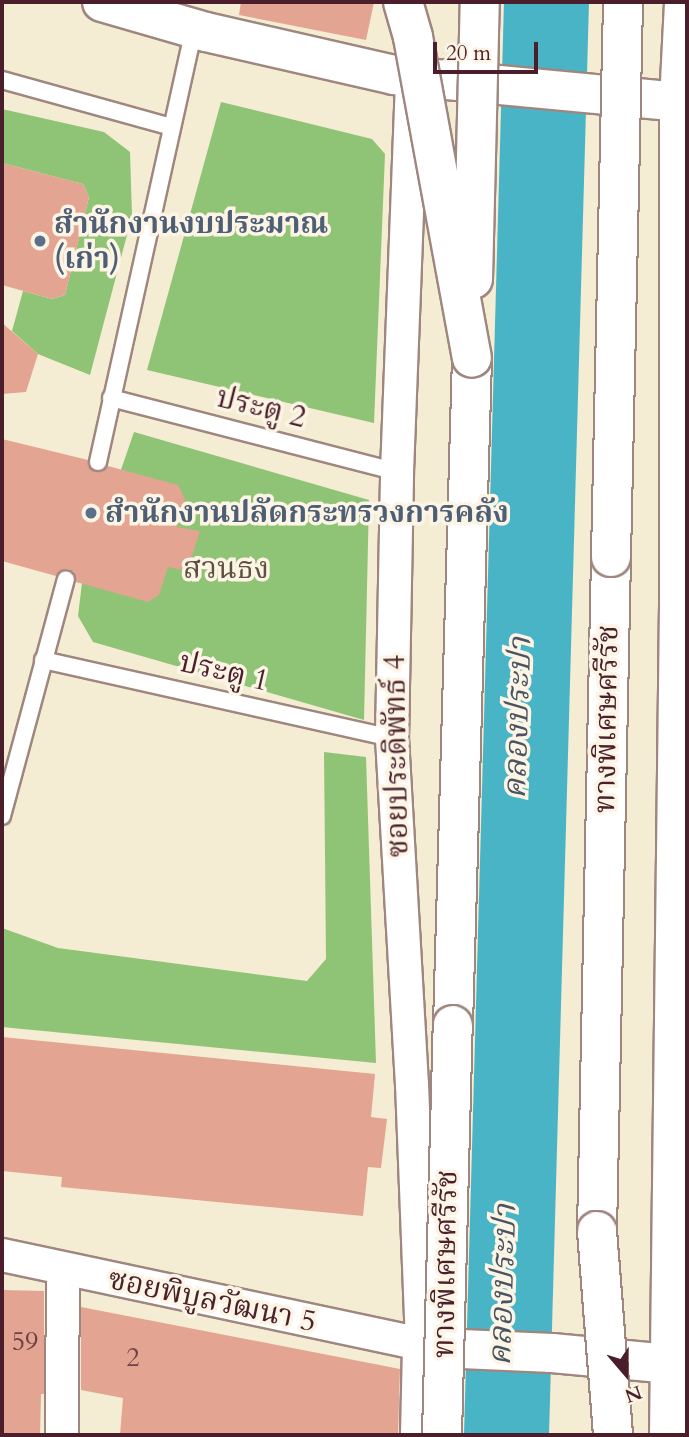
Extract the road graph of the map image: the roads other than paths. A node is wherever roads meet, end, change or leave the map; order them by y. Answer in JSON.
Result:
{"nodes":[{"id":1,"x":102,"y":2,"type":"edge"},
{"id":2,"x":403,"y":2,"type":"edge"},
{"id":3,"x":480,"y":2,"type":"edge"},
{"id":4,"x":623,"y":2,"type":"edge"},
{"id":5,"x":684,"y":2,"type":"edge"},
{"id":6,"x":194,"y":29,"type":"junction"},
{"id":7,"x":412,"y":77,"type":"junction"},
{"id":8,"x":2,"y":80,"type":"edge"},
{"id":9,"x":679,"y":102,"type":"junction"},
{"id":10,"x":171,"y":127,"type":"junction"},
{"id":11,"x":472,"y":358,"type":"junction"},
{"id":12,"x":111,"y":398,"type":"junction"},
{"id":13,"x":98,"y":462,"type":"dead end"},
{"id":14,"x":397,"y":472,"type":"junction"},
{"id":15,"x":66,"y":579,"type":"dead end"},
{"id":16,"x":683,"y":608,"type":"edge"},
{"id":17,"x":43,"y":660,"type":"junction"},
{"id":18,"x":682,"y":715,"type":"edge"},
{"id":19,"x":392,"y":738,"type":"junction"},
{"id":20,"x":2,"y":816,"type":"edge"},
{"id":21,"x":681,"y":1064,"type":"edge"},
{"id":22,"x":597,"y":1231,"type":"junction"},
{"id":23,"x":2,"y":1255,"type":"edge"},
{"id":24,"x":63,"y":1269,"type":"junction"},
{"id":25,"x":422,"y":1344,"type":"junction"},
{"id":26,"x":671,"y":1364,"type":"junction"},
{"id":27,"x":62,"y":1435,"type":"edge"},
{"id":28,"x":420,"y":1435,"type":"edge"},
{"id":29,"x":442,"y":1435,"type":"edge"},
{"id":30,"x":585,"y":1435,"type":"edge"},
{"id":31,"x":613,"y":1435,"type":"edge"},
{"id":32,"x":669,"y":1435,"type":"edge"}],
"edges":[{"from":1,"to":6,"type":"main road"},
{"from":2,"to":11,"type":"main road","bridge":true},
{"from":3,"to":11,"type":"main road","name":"ทางพิเศษศรีรัช","bridge":true},
{"from":4,"to":22,"type":"main road","name":"ทางพิเศษศรีรัช","bridge":true},
{"from":5,"to":9,"type":"main road"},
{"from":6,"to":7,"type":"main road"},
{"from":6,"to":10,"type":"lane"},
{"from":7,"to":9,"type":"main road"},
{"from":7,"to":14,"type":"street","name":"ซอยประดิพัทธ์ 4"},
{"from":8,"to":10,"type":"lane"},
{"from":9,"to":16,"type":"main road"},
{"from":10,"to":12,"type":"lane"},
{"from":11,"to":29,"type":"main road","name":"ทางพิเศษศรีรัช","bridge":true},
{"from":12,"to":13,"type":"lane"},
{"from":12,"to":14,"type":"lane","name":"ประตู 2"},
{"from":14,"to":19,"type":"street","name":"ซอยประดิพัทธ์ 4"},
{"from":15,"to":17,"type":"lane"},
{"from":16,"to":18,"type":"main road"},
{"from":17,"to":19,"type":"lane","name":"ประตู 1"},
{"from":17,"to":20,"type":"lane"},
{"from":18,"to":21,"type":"main road"},
{"from":19,"to":25,"type":"street","name":"ซอยประดิพัทธ์ 4"},
{"from":21,"to":26,"type":"main road"},
{"from":22,"to":30,"type":"main road","name":"ทางพิเศษศรีรัช","bridge":true},
{"from":22,"to":31,"type":"main road","bridge":true},
{"from":23,"to":24,"type":"street","name":"ซอยพิบูลวัฒนา 5"},
{"from":24,"to":25,"type":"street","name":"ซอยพิบูลวัฒนา 5"},
{"from":24,"to":27,"type":"street"},
{"from":25,"to":26,"type":"main road"},
{"from":25,"to":28,"type":"main road","name":"ซอยประดิพัทธ์ 4"},
{"from":26,"to":32,"type":"main road"}]}
